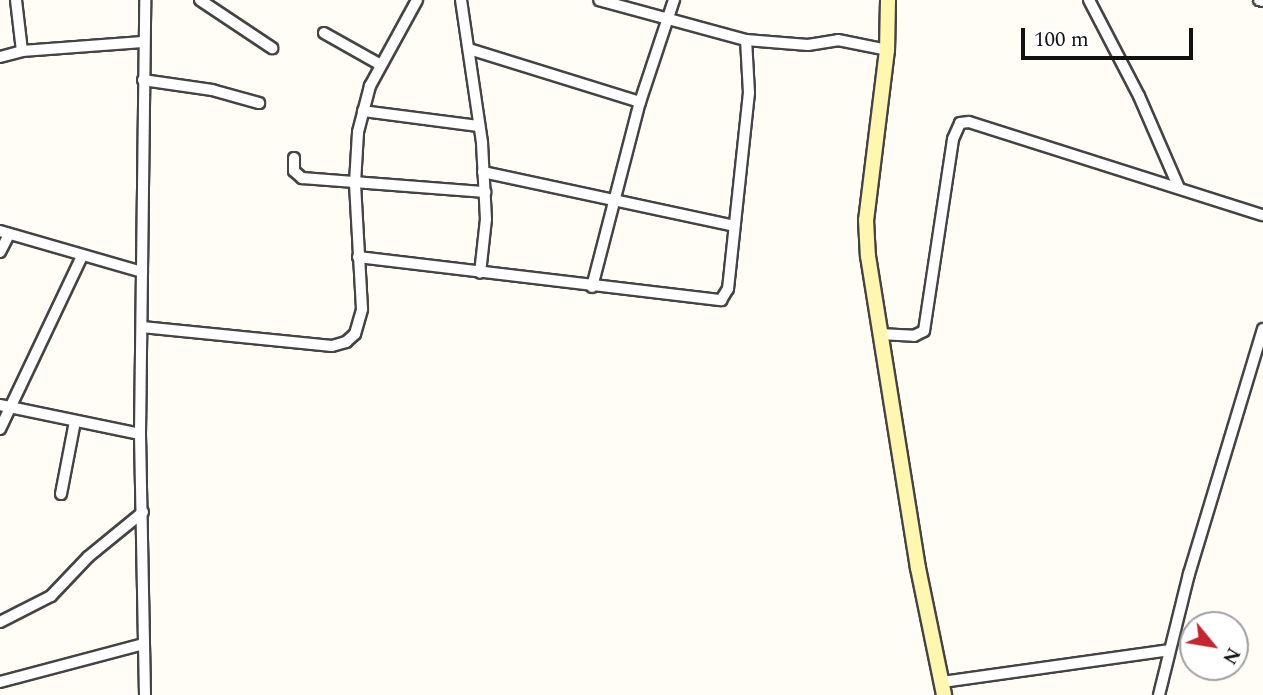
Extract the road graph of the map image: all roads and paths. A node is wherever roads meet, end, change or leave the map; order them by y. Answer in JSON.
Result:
{"nodes":[{"id":1,"x":16,"y":0,"type":"edge"},
{"id":2,"x":145,"y":0,"type":"edge"},
{"id":3,"x":200,"y":0,"type":"edge"},
{"id":4,"x":416,"y":0,"type":"edge"},
{"id":5,"x":461,"y":0,"type":"edge"},
{"id":6,"x":599,"y":0,"type":"edge"},
{"id":7,"x":674,"y":0,"type":"edge"},
{"id":8,"x":888,"y":0,"type":"edge"},
{"id":9,"x":1089,"y":0,"type":"edge"},
{"id":10,"x":668,"y":19,"type":"junction"},
{"id":11,"x":324,"y":33,"type":"dead end"},
{"id":12,"x":746,"y":40,"type":"junction"},
{"id":13,"x":144,"y":42,"type":"junction"},
{"id":14,"x":272,"y":48,"type":"dead end"},
{"id":15,"x":469,"y":49,"type":"junction"},
{"id":16,"x":887,"y":50,"type":"junction"},
{"id":17,"x":22,"y":51,"type":"junction"},
{"id":18,"x":0,"y":57,"type":"edge"},
{"id":19,"x":382,"y":65,"type":"junction"},
{"id":20,"x":143,"y":80,"type":"junction"},
{"id":21,"x":640,"y":102,"type":"junction"},
{"id":22,"x":259,"y":103,"type":"dead end"},
{"id":23,"x":363,"y":111,"type":"junction"},
{"id":24,"x":479,"y":126,"type":"junction"},
{"id":25,"x":294,"y":159,"type":"dead end"},
{"id":26,"x":483,"y":172,"type":"junction"},
{"id":27,"x":355,"y":183,"type":"junction"},
{"id":28,"x":1179,"y":188,"type":"junction"},
{"id":29,"x":485,"y":192,"type":"junction"},
{"id":30,"x":613,"y":201,"type":"junction"},
{"id":31,"x":1263,"y":215,"type":"edge"},
{"id":32,"x":734,"y":226,"type":"junction"},
{"id":33,"x":4,"y":232,"type":"edge"},
{"id":34,"x":0,"y":252,"type":"edge"},
{"id":35,"x":82,"y":256,"type":"junction"},
{"id":36,"x":358,"y":257,"type":"junction"},
{"id":37,"x":142,"y":272,"type":"junction"},
{"id":38,"x":480,"y":273,"type":"junction"},
{"id":39,"x":592,"y":286,"type":"junction"},
{"id":40,"x":142,"y":327,"type":"junction"},
{"id":41,"x":1263,"y":329,"type":"edge"},
{"id":42,"x":879,"y":334,"type":"junction"},
{"id":43,"x":1259,"y":356,"type":"edge"},
{"id":44,"x":5,"y":406,"type":"edge"},
{"id":45,"x":75,"y":421,"type":"junction"},
{"id":46,"x":0,"y":429,"type":"edge"},
{"id":47,"x":140,"y":434,"type":"junction"},
{"id":48,"x":61,"y":494,"type":"dead end"},
{"id":49,"x":143,"y":512,"type":"junction"},
{"id":50,"x":0,"y":622,"type":"edge"},
{"id":51,"x":144,"y":644,"type":"junction"},
{"id":52,"x":1169,"y":650,"type":"junction"},
{"id":53,"x":0,"y":682,"type":"edge"},
{"id":54,"x":943,"y":688,"type":"edge"},
{"id":55,"x":145,"y":695,"type":"edge"},
{"id":56,"x":1159,"y":695,"type":"edge"}],
"edges":[{"from":1,"to":17,"type":"street"},
{"from":2,"to":13,"type":"street"},
{"from":3,"to":14,"type":"street"},
{"from":4,"to":19,"type":"street"},
{"from":5,"to":15,"type":"street"},
{"from":6,"to":10,"type":"street"},
{"from":7,"to":10,"type":"street"},
{"from":8,"to":16,"type":"street"},
{"from":9,"to":28,"type":"street"},
{"from":10,"to":12,"type":"street"},
{"from":10,"to":21,"type":"street"},
{"from":11,"to":19,"type":"street"},
{"from":12,"to":16,"type":"street"},
{"from":12,"to":32,"type":"street"},
{"from":13,"to":17,"type":"street"},
{"from":13,"to":20,"type":"street"},
{"from":15,"to":21,"type":"street"},
{"from":15,"to":24,"type":"street"},
{"from":16,"to":42,"type":"street"},
{"from":17,"to":18,"type":"street"},
{"from":19,"to":23,"type":"street"},
{"from":20,"to":22,"type":"street"},
{"from":20,"to":37,"type":"street"},
{"from":21,"to":30,"type":"street"},
{"from":23,"to":24,"type":"street"},
{"from":23,"to":27,"type":"street"},
{"from":24,"to":26,"type":"street"},
{"from":25,"to":27,"type":"street"},
{"from":26,"to":29,"type":"street"},
{"from":26,"to":30,"type":"street"},
{"from":27,"to":29,"type":"street"},
{"from":27,"to":36,"type":"street"},
{"from":28,"to":31,"type":"street"},
{"from":28,"to":42,"type":"street"},
{"from":29,"to":38,"type":"street"},
{"from":30,"to":32,"type":"street"},
{"from":30,"to":39,"type":"street"},
{"from":32,"to":39,"type":"street"},
{"from":33,"to":34,"type":"street"},
{"from":33,"to":35,"type":"street"},
{"from":35,"to":37,"type":"street"},
{"from":35,"to":44,"type":"street"},
{"from":36,"to":38,"type":"street"},
{"from":36,"to":40,"type":"street"},
{"from":37,"to":40,"type":"street"},
{"from":38,"to":39,"type":"street"},
{"from":40,"to":47,"type":"street"},
{"from":41,"to":43,"type":"street"},
{"from":42,"to":54,"type":"street"},
{"from":43,"to":52,"type":"street"},
{"from":44,"to":45,"type":"street"},
{"from":44,"to":46,"type":"street"},
{"from":45,"to":47,"type":"street"},
{"from":45,"to":48,"type":"street"},
{"from":47,"to":49,"type":"street"},
{"from":49,"to":50,"type":"street"},
{"from":49,"to":51,"type":"street"},
{"from":51,"to":53,"type":"street"},
{"from":51,"to":55,"type":"street"},
{"from":52,"to":54,"type":"street"},
{"from":52,"to":56,"type":"street"}]}
